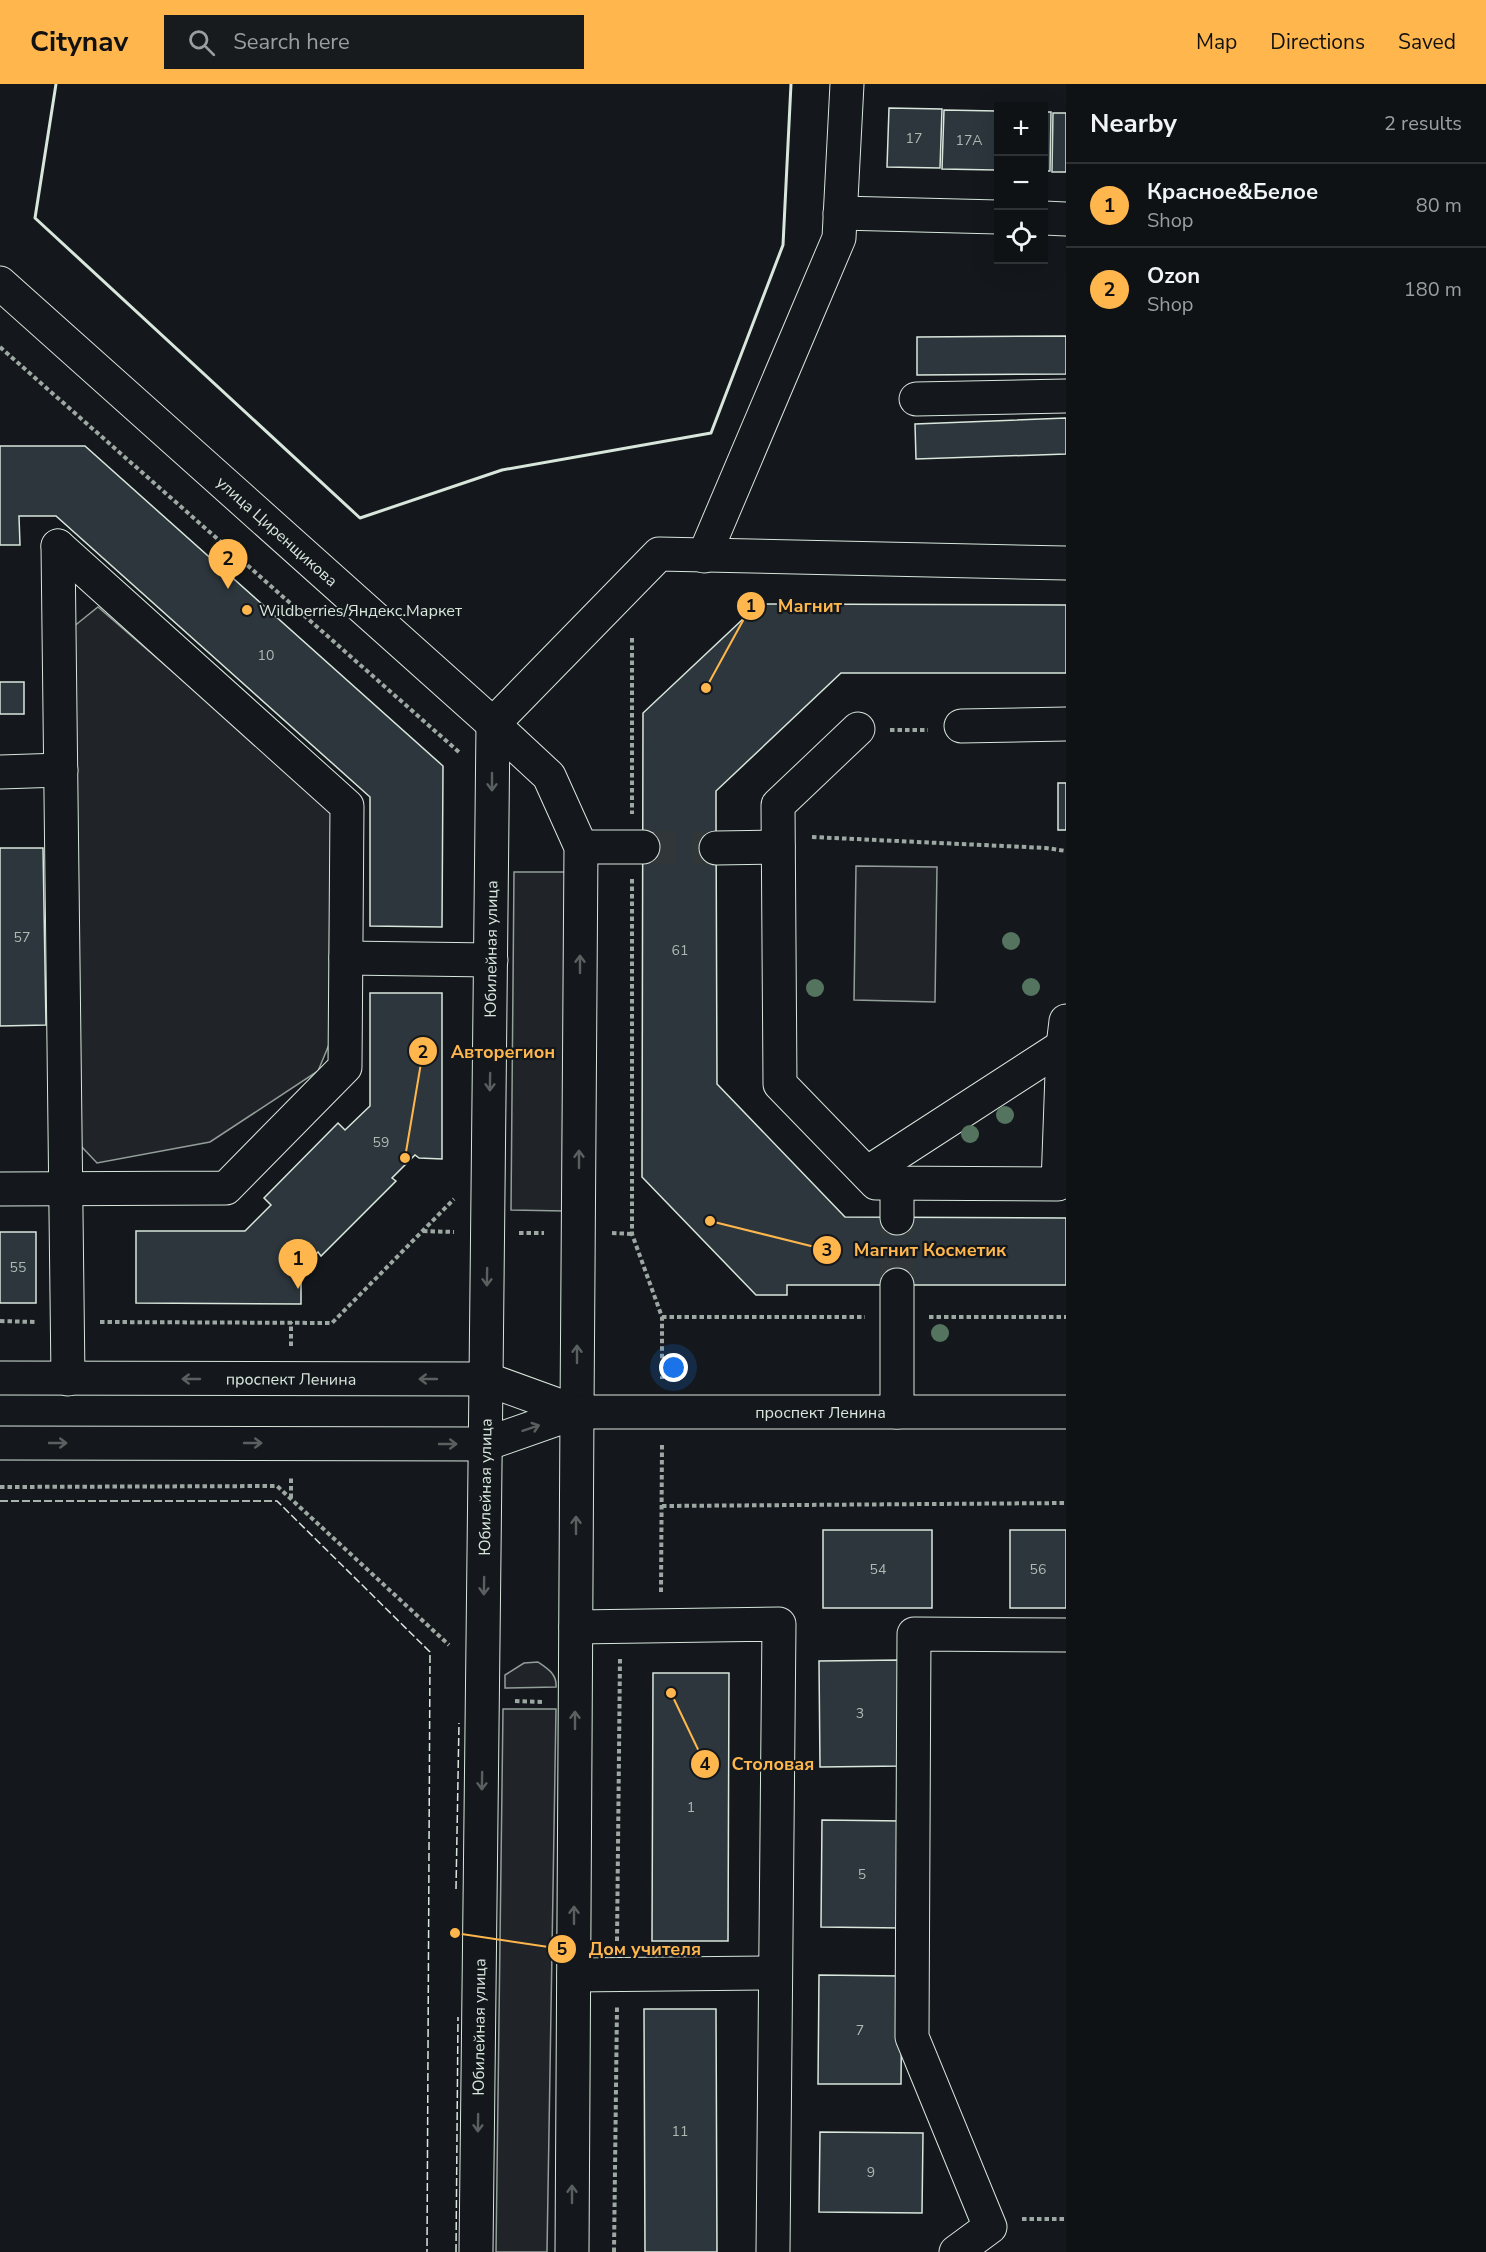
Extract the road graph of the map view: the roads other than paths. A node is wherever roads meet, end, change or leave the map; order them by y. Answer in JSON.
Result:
{"nodes":[{"id":1,"x":847,"y":84,"type":"edge"},
{"id":2,"x":840,"y":213,"type":"junction"},
{"id":3,"x":994,"y":217,"type":"edge"},
{"id":4,"x":1048,"y":218,"type":"edge"},
{"id":5,"x":1066,"y":219,"type":"edge"},
{"id":6,"x":0,"y":283,"type":"edge"},
{"id":7,"x":1066,"y":396,"type":"edge"},
{"id":8,"x":916,"y":399,"type":"dead end"},
{"id":9,"x":704,"y":556,"type":"junction"},
{"id":10,"x":1066,"y":563,"type":"edge"},
{"id":11,"x":493,"y":723,"type":"junction"},
{"id":12,"x":1066,"y":724,"type":"edge"},
{"id":13,"x":947,"y":728,"type":"road end"},
{"id":14,"x":874,"y":729,"type":"road end"},
{"id":15,"x":61,"y":770,"type":"junction"},
{"id":16,"x":0,"y":772,"type":"edge"},
{"id":17,"x":778,"y":842,"type":"junction"},
{"id":18,"x":581,"y":847,"type":"junction"},
{"id":19,"x":637,"y":847,"type":"tunnel mouth"},
{"id":20,"x":716,"y":848,"type":"tunnel mouth"},
{"id":21,"x":345,"y":958,"type":"junction"},
{"id":22,"x":491,"y":960,"type":"junction"},
{"id":23,"x":1065,"y":1034,"type":"edge"},
{"id":24,"x":867,"y":1173,"type":"junction"},
{"id":25,"x":897,"y":1183,"type":"junction"},
{"id":26,"x":0,"y":1189,"type":"edge"},
{"id":27,"x":66,"y":1189,"type":"junction"},
{"id":28,"x":897,"y":1218,"type":"tunnel mouth"},
{"id":29,"x":897,"y":1285,"type":"tunnel mouth"},
{"id":30,"x":0,"y":1378,"type":"edge"},
{"id":31,"x":68,"y":1378,"type":"junction"},
{"id":32,"x":486,"y":1379,"type":"junction"},
{"id":33,"x":897,"y":1412,"type":"junction"},
{"id":34,"x":1066,"y":1412,"type":"edge"},
{"id":35,"x":577,"y":1413,"type":"junction"},
{"id":36,"x":0,"y":1443,"type":"edge"},
{"id":37,"x":486,"y":1444,"type":"junction"},
{"id":38,"x":576,"y":1627,"type":"junction"},
{"id":39,"x":1066,"y":1635,"type":"edge"},
{"id":40,"x":775,"y":1973,"type":"junction"},
{"id":41,"x":574,"y":1976,"type":"junction"},
{"id":42,"x":476,"y":2252,"type":"edge"},
{"id":43,"x":572,"y":2252,"type":"edge"},
{"id":44,"x":773,"y":2252,"type":"edge"},
{"id":45,"x":956,"y":2252,"type":"edge"}],
"edges":[{"from":1,"to":2,"type":"main road"},
{"from":2,"to":3,"type":"main road"},
{"from":2,"to":9,"type":"main road"},
{"from":4,"to":5,"type":"main road"},
{"from":6,"to":11,"type":"main road","name":"улица Циренщикова"},
{"from":7,"to":8,"type":"main road"},
{"from":9,"to":10,"type":"main road"},
{"from":9,"to":11,"type":"main road"},
{"from":11,"to":18,"type":"main road","name":"улица Циренщикова"},
{"from":11,"to":22,"type":"main road","name":"Юбилейная улица","one_way":true},
{"from":12,"to":13,"type":"main road"},
{"from":14,"to":17,"type":"main road"},
{"from":15,"to":16,"type":"main road"},
{"from":15,"to":21,"type":"main road"},
{"from":15,"to":27,"type":"main road"},
{"from":17,"to":20,"type":"main road"},
{"from":17,"to":24,"type":"main road"},
{"from":18,"to":19,"type":"main road"},
{"from":35,"to":18,"type":"main road","one_way":true},
{"from":21,"to":22,"type":"main road"},
{"from":21,"to":27,"type":"main road"},
{"from":22,"to":32,"type":"main road","name":"Юбилейная улица","one_way":true},
{"from":23,"to":24,"type":"main road"},
{"from":23,"to":25,"type":"main road"},
{"from":24,"to":25,"type":"main road"},
{"from":25,"to":28,"type":"main road"},
{"from":26,"to":27,"type":"main road"},
{"from":27,"to":31,"type":"main road"},
{"from":29,"to":33,"type":"main road"},
{"from":30,"to":31,"type":"main road","name":"проспект Ленина"},
{"from":32,"to":31,"type":"main road","name":"проспект Ленина","one_way":true},
{"from":32,"to":35,"type":"main road","name":"проспект Ленина"},
{"from":32,"to":37,"type":"main road","name":"Юбилейная улица"},
{"from":33,"to":34,"type":"main road","name":"проспект Ленина"},
{"from":33,"to":35,"type":"main road","name":"проспект Ленина"},
{"from":37,"to":35,"type":"main road","name":"проспект Ленина","one_way":true},
{"from":38,"to":35,"type":"main road","one_way":true},
{"from":36,"to":37,"type":"main road","name":"проспект Ленина","one_way":true},
{"from":37,"to":42,"type":"main road","name":"Юбилейная улица","one_way":true},
{"from":38,"to":40,"type":"main road"},
{"from":41,"to":38,"type":"main road","one_way":true},
{"from":39,"to":45,"type":"main road"},
{"from":40,"to":41,"type":"main road"},
{"from":40,"to":44,"type":"main road"},
{"from":43,"to":41,"type":"main road","one_way":true}]}
